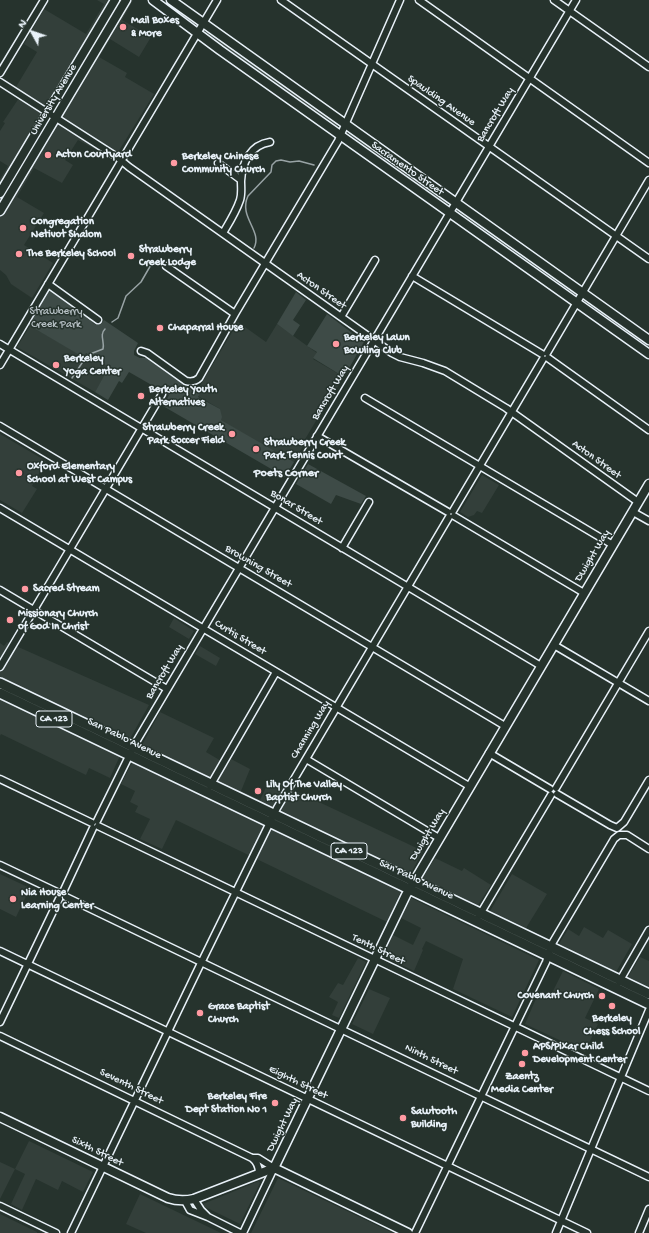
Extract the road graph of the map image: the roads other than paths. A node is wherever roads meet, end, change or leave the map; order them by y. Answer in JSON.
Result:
{"nodes":[{"id":1,"x":44,"y":0,"type":"edge"},
{"id":2,"x":115,"y":0,"type":"edge"},
{"id":3,"x":126,"y":0,"type":"edge"},
{"id":4,"x":153,"y":0,"type":"edge"},
{"id":5,"x":171,"y":0,"type":"edge"},
{"id":6,"x":217,"y":0,"type":"edge"},
{"id":7,"x":281,"y":0,"type":"edge"},
{"id":8,"x":400,"y":0,"type":"edge"},
{"id":9,"x":419,"y":0,"type":"edge"},
{"id":10,"x":554,"y":0,"type":"edge"},
{"id":11,"x":576,"y":0,"type":"edge"},
{"id":12,"x":569,"y":11,"type":"junction"},
{"id":13,"x":203,"y":23,"type":"junction"},
{"id":14,"x":198,"y":33,"type":"junction"},
{"id":15,"x":372,"y":64,"type":"junction"},
{"id":16,"x":649,"y":67,"type":"edge"},
{"id":17,"x":0,"y":73,"type":"edge"},
{"id":18,"x":529,"y":78,"type":"junction"},
{"id":19,"x":0,"y":82,"type":"edge"},
{"id":20,"x":47,"y":113,"type":"junction"},
{"id":21,"x":56,"y":118,"type":"junction"},
{"id":22,"x":345,"y":125,"type":"junction"},
{"id":23,"x":340,"y":136,"type":"junction"},
{"id":24,"x":270,"y":142,"type":"dead end"},
{"id":25,"x":489,"y":147,"type":"junction"},
{"id":26,"x":121,"y":161,"type":"junction"},
{"id":27,"x":218,"y":163,"type":"dead end"},
{"id":28,"x":649,"y":163,"type":"edge"},
{"id":29,"x":241,"y":180,"type":"junction"},
{"id":30,"x":649,"y":180,"type":"edge"},
{"id":31,"x":0,"y":193,"type":"edge"},
{"id":32,"x":456,"y":203,"type":"junction"},
{"id":33,"x":0,"y":211,"type":"edge"},
{"id":34,"x":450,"y":213,"type":"junction"},
{"id":35,"x":222,"y":234,"type":"junction"},
{"id":36,"x":616,"y":236,"type":"junction"},
{"id":37,"x":649,"y":259,"type":"edge"},
{"id":38,"x":375,"y":260,"type":"dead end"},
{"id":39,"x":265,"y":264,"type":"junction"},
{"id":40,"x":166,"y":266,"type":"dead end"},
{"id":41,"x":412,"y":276,"type":"junction"},
{"id":42,"x":48,"y":284,"type":"junction"},
{"id":43,"x":583,"y":293,"type":"junction"},
{"id":44,"x":577,"y":303,"type":"junction"},
{"id":45,"x":235,"y":314,"type":"junction"},
{"id":46,"x":341,"y":317,"type":"junction"},
{"id":47,"x":98,"y":320,"type":"dead end"},
{"id":48,"x":374,"y":340,"type":"junction"},
{"id":49,"x":649,"y":340,"type":"edge"},
{"id":50,"x":0,"y":344,"type":"edge"},
{"id":51,"x":9,"y":349,"type":"junction"},
{"id":52,"x":140,"y":351,"type":"dead end"},
{"id":53,"x":649,"y":354,"type":"edge"},
{"id":54,"x":545,"y":356,"type":"junction"},
{"id":55,"x":0,"y":365,"type":"edge"},
{"id":56,"x":162,"y":394,"type":"dead end"},
{"id":57,"x":365,"y":398,"type":"dead end"},
{"id":58,"x":512,"y":412,"type":"junction"},
{"id":59,"x":0,"y":426,"type":"edge"},
{"id":60,"x":142,"y":428,"type":"junction"},
{"id":61,"x":649,"y":430,"type":"edge"},
{"id":62,"x":317,"y":436,"type":"junction"},
{"id":63,"x":480,"y":466,"type":"junction"},
{"id":64,"x":649,"y":484,"type":"edge"},
{"id":65,"x":106,"y":489,"type":"junction"},
{"id":66,"x":369,"y":502,"type":"dead end"},
{"id":67,"x":638,"y":502,"type":"junction"},
{"id":68,"x":0,"y":508,"type":"edge"},
{"id":69,"x":275,"y":508,"type":"junction"},
{"id":70,"x":633,"y":512,"type":"junction"},
{"id":71,"x":451,"y":514,"type":"junction"},
{"id":72,"x":649,"y":521,"type":"edge"},
{"id":73,"x":613,"y":545,"type":"junction"},
{"id":74,"x":342,"y":548,"type":"junction"},
{"id":75,"x":70,"y":549,"type":"junction"},
{"id":76,"x":239,"y":568,"type":"junction"},
{"id":77,"x":408,"y":586,"type":"junction"},
{"id":78,"x":0,"y":590,"type":"edge"},
{"id":79,"x":584,"y":594,"type":"junction"},
{"id":80,"x":34,"y":610,"type":"junction"},
{"id":81,"x":203,"y":628,"type":"junction"},
{"id":82,"x":649,"y":631,"type":"edge"},
{"id":83,"x":554,"y":645,"type":"junction"},
{"id":84,"x":373,"y":647,"type":"junction"},
{"id":85,"x":541,"y":666,"type":"junction"},
{"id":86,"x":0,"y":667,"type":"edge"},
{"id":87,"x":276,"y":672,"type":"junction"},
{"id":88,"x":0,"y":683,"type":"edge"},
{"id":89,"x":618,"y":683,"type":"junction"},
{"id":90,"x":167,"y":689,"type":"junction"},
{"id":91,"x":0,"y":693,"type":"edge"},
{"id":92,"x":649,"y":701,"type":"edge"},
{"id":93,"x":336,"y":708,"type":"junction"},
{"id":94,"x":505,"y":726,"type":"junction"},
{"id":95,"x":131,"y":751,"type":"junction"},
{"id":96,"x":489,"y":753,"type":"junction"},
{"id":97,"x":306,"y":758,"type":"junction"},
{"id":98,"x":0,"y":779,"type":"edge"},
{"id":99,"x":649,"y":780,"type":"edge"},
{"id":100,"x":469,"y":786,"type":"junction"},
{"id":101,"x":208,"y":788,"type":"junction"},
{"id":102,"x":553,"y":792,"type":"junction"},
{"id":103,"x":271,"y":818,"type":"junction"},
{"id":104,"x":95,"y":825,"type":"junction"},
{"id":105,"x":439,"y":838,"type":"junction"},
{"id":106,"x":649,"y":849,"type":"edge"},
{"id":107,"x":0,"y":865,"type":"edge"},
{"id":108,"x":411,"y":886,"type":"junction"},
{"id":109,"x":235,"y":892,"type":"junction"},
{"id":110,"x":61,"y":895,"type":"junction"},
{"id":111,"x":478,"y":917,"type":"junction"},
{"id":112,"x":649,"y":930,"type":"edge"},
{"id":113,"x":0,"y":951,"type":"edge"},
{"id":114,"x":550,"y":952,"type":"junction"},
{"id":115,"x":375,"y":960,"type":"junction"},
{"id":116,"x":201,"y":962,"type":"junction"},
{"id":117,"x":28,"y":964,"type":"junction"},
{"id":118,"x":617,"y":984,"type":"junction"},
{"id":119,"x":649,"y":994,"type":"edge"},
{"id":120,"x":649,"y":1004,"type":"edge"},
{"id":121,"x":649,"y":1010,"type":"edge"},
{"id":122,"x":0,"y":1022,"type":"edge"},
{"id":123,"x":515,"y":1027,"type":"junction"},
{"id":124,"x":342,"y":1029,"type":"junction"},
{"id":125,"x":168,"y":1031,"type":"junction"},
{"id":126,"x":0,"y":1036,"type":"edge"},
{"id":127,"x":621,"y":1078,"type":"junction"},
{"id":128,"x":649,"y":1091,"type":"edge"},
{"id":129,"x":481,"y":1096,"type":"junction"},
{"id":130,"x":308,"y":1099,"type":"junction"},
{"id":131,"x":134,"y":1101,"type":"junction"},
{"id":132,"x":0,"y":1117,"type":"edge"},
{"id":133,"x":591,"y":1149,"type":"junction"},
{"id":134,"x":252,"y":1158,"type":"junction"},
{"id":135,"x":448,"y":1166,"type":"junction"},
{"id":136,"x":103,"y":1167,"type":"junction"},
{"id":137,"x":274,"y":1168,"type":"junction"},
{"id":138,"x":259,"y":1173,"type":"junction"},
{"id":139,"x":649,"y":1177,"type":"edge"},
{"id":140,"x":194,"y":1199,"type":"junction"},
{"id":141,"x":185,"y":1201,"type":"junction"},
{"id":142,"x":0,"y":1206,"type":"edge"},
{"id":143,"x":649,"y":1209,"type":"edge"},
{"id":144,"x":208,"y":1217,"type":"junction"},
{"id":145,"x":561,"y":1221,"type":"junction"},
{"id":146,"x":56,"y":1233,"type":"edge"},
{"id":147,"x":71,"y":1233,"type":"edge"},
{"id":148,"x":242,"y":1233,"type":"edge"},
{"id":149,"x":408,"y":1233,"type":"edge"},
{"id":150,"x":415,"y":1233,"type":"edge"},
{"id":151,"x":556,"y":1233,"type":"edge"},
{"id":152,"x":587,"y":1233,"type":"edge"},
{"id":153,"x":639,"y":1233,"type":"edge"}],
"edges":[{"from":1,"to":17,"type":"street"},
{"from":2,"to":20,"type":"street","name":"University Avenue"},
{"from":3,"to":21,"type":"street","name":"University Avenue"},
{"from":4,"to":14,"type":"street","name":"Sacramento Street"},
{"from":5,"to":13,"type":"street","name":"Sacramento Street"},
{"from":6,"to":13,"type":"street"},
{"from":7,"to":15,"type":"street","name":"Spaulding Avenue"},
{"from":8,"to":15,"type":"street"},
{"from":9,"to":18,"type":"street"},
{"from":10,"to":12,"type":"street"},
{"from":11,"to":12,"type":"street","name":"Bancroft Way"},
{"from":12,"to":16,"type":"street"},
{"from":12,"to":18,"type":"street","name":"Bancroft Way"},
{"from":13,"to":14,"type":"street"},
{"from":13,"to":22,"type":"street","name":"Sacramento Street"},
{"from":14,"to":23,"type":"street","name":"Sacramento Street"},
{"from":14,"to":26,"type":"street"},
{"from":15,"to":22,"type":"street"},
{"from":15,"to":25,"type":"street","name":"Spaulding Avenue"},
{"from":18,"to":25,"type":"street","name":"Bancroft Way"},
{"from":18,"to":28,"type":"street"},
{"from":19,"to":20,"type":"street","name":"Acton Street"},
{"from":20,"to":21,"type":"street","name":"Acton Street"},
{"from":20,"to":31,"type":"street","name":"University Avenue"},
{"from":21,"to":26,"type":"street","name":"Acton Street"},
{"from":21,"to":33,"type":"street","name":"University Avenue"},
{"from":22,"to":23,"type":"street"},
{"from":22,"to":32,"type":"street","name":"Sacramento Street"},
{"from":23,"to":34,"type":"street","name":"Sacramento Street"},
{"from":23,"to":39,"type":"street"},
{"from":24,"to":29,"type":"street"},
{"from":25,"to":32,"type":"street","name":"Bancroft Way"},
{"from":25,"to":36,"type":"street","name":"Spaulding Avenue"},
{"from":26,"to":35,"type":"street","name":"Acton Street"},
{"from":26,"to":42,"type":"street"},
{"from":27,"to":29,"type":"street"},
{"from":29,"to":35,"type":"street"},
{"from":30,"to":36,"type":"street","name":"Channing Way"},
{"from":32,"to":34,"type":"street","name":"Bancroft Way"},
{"from":32,"to":43,"type":"street","name":"Sacramento Street"},
{"from":34,"to":41,"type":"street","name":"Bancroft Way"},
{"from":34,"to":44,"type":"street","name":"Sacramento Street"},
{"from":35,"to":39,"type":"street","name":"Acton Street"},
{"from":36,"to":37,"type":"street","name":"Spaulding Avenue"},
{"from":36,"to":43,"type":"street","name":"Channing Way"},
{"from":38,"to":46,"type":"street"},
{"from":39,"to":45,"type":"street"},
{"from":39,"to":46,"type":"street","name":"Acton Street"},
{"from":40,"to":45,"type":"street"},
{"from":41,"to":48,"type":"street","name":"Bancroft Way"},
{"from":41,"to":54,"type":"street"},
{"from":42,"to":47,"type":"street"},
{"from":42,"to":51,"type":"street"},
{"from":43,"to":44,"type":"street","name":"Channing Way"},
{"from":43,"to":49,"type":"street","name":"Sacramento Street"},
{"from":44,"to":53,"type":"street","name":"Sacramento Street"},
{"from":44,"to":54,"type":"street","name":"Channing Way"},
{"from":45,"to":52,"type":"street"},
{"from":46,"to":48,"type":"street","name":"Acton Street"},
{"from":48,"to":58,"type":"street","name":"Acton Street"},
{"from":48,"to":62,"type":"street","name":"Bancroft Way"},
{"from":50,"to":51,"type":"street","name":"Bonar Street"},
{"from":51,"to":55,"type":"street"},
{"from":51,"to":60,"type":"street","name":"Bonar Street"},
{"from":54,"to":58,"type":"street","name":"Channing Way"},
{"from":54,"to":61,"type":"street"},
{"from":56,"to":60,"type":"street"},
{"from":57,"to":63,"type":"street"},
{"from":58,"to":63,"type":"street","name":"Channing Way"},
{"from":58,"to":67,"type":"street","name":"Acton Street"},
{"from":59,"to":65,"type":"street","name":"Browning Street"},
{"from":60,"to":65,"type":"street"},
{"from":60,"to":69,"type":"street","name":"Bonar Street"},
{"from":62,"to":69,"type":"street","name":"Bancroft Way"},
{"from":62,"to":71,"type":"street"},
{"from":63,"to":71,"type":"street","name":"Channing Way"},
{"from":63,"to":73,"type":"street"},
{"from":64,"to":67,"type":"street","name":"Dwight Way"},
{"from":65,"to":75,"type":"street"},
{"from":65,"to":76,"type":"street","name":"Browning Street"},
{"from":66,"to":74,"type":"street"},
{"from":67,"to":70,"type":"street","name":"Dwight Way"},
{"from":68,"to":75,"type":"street","name":"Curtis Street"},
{"from":69,"to":74,"type":"street","name":"Bonar Street"},
{"from":69,"to":76,"type":"street","name":"Bancroft Way"},
{"from":70,"to":72,"type":"street"},
{"from":70,"to":73,"type":"street","name":"Dwight Way"},
{"from":71,"to":77,"type":"street","name":"Channing Way"},
{"from":71,"to":79,"type":"street"},
{"from":73,"to":79,"type":"street","name":"Dwight Way"},
{"from":74,"to":77,"type":"street","name":"Bonar Street"},
{"from":75,"to":80,"type":"street"},
{"from":75,"to":81,"type":"street","name":"Curtis Street"},
{"from":76,"to":81,"type":"street","name":"Bancroft Way"},
{"from":76,"to":84,"type":"street","name":"Browning Street"},
{"from":77,"to":84,"type":"street","name":"Channing Way"},
{"from":77,"to":85,"type":"street","name":"Bonar Street"},
{"from":78,"to":80,"type":"street"},
{"from":79,"to":83,"type":"street","name":"Dwight Way"},
{"from":80,"to":86,"type":"street"},
{"from":80,"to":90,"type":"street"},
{"from":81,"to":87,"type":"street","name":"Curtis Street"},
{"from":81,"to":90,"type":"street","name":"Bancroft Way"},
{"from":82,"to":89,"type":"street"},
{"from":83,"to":85,"type":"street","name":"Dwight Way"},
{"from":83,"to":89,"type":"street"},
{"from":84,"to":93,"type":"street","name":"Channing Way"},
{"from":84,"to":94,"type":"street","name":"Browning Street"},
{"from":85,"to":94,"type":"street","name":"Dwight Way"},
{"from":87,"to":93,"type":"street","name":"Curtis Street"},
{"from":87,"to":101,"type":"street"},
{"from":88,"to":95,"type":"main road","name":"San Pablo Avenue","number":"CA 123"},
{"from":89,"to":92,"type":"street"},
{"from":89,"to":102,"type":"street"},
{"from":90,"to":95,"type":"street","name":"Bancroft Way"},
{"from":91,"to":95,"type":"main road","name":"San Pablo Avenue","number":"CA 123"},
{"from":93,"to":97,"type":"street","name":"Channing Way"},
{"from":93,"to":100,"type":"street","name":"Curtis Street"},
{"from":94,"to":96,"type":"street","name":"Dwight Way"},
{"from":95,"to":101,"type":"main road","name":"San Pablo Avenue","number":"CA 123"},
{"from":95,"to":104,"type":"street","name":"Bancroft Way"},
{"from":96,"to":100,"type":"street","name":"Dwight Way"},
{"from":96,"to":102,"type":"street"},
{"from":97,"to":103,"type":"street","name":"Channing Way"},
{"from":97,"to":105,"type":"street"},
{"from":98,"to":104,"type":"street","name":"Tenth Street"},
{"from":99,"to":102,"type":"street"},
{"from":100,"to":105,"type":"street","name":"Dwight Way"},
{"from":101,"to":103,"type":"main road","name":"San Pablo Avenue","number":"CA 123"},
{"from":102,"to":111,"type":"street"},
{"from":103,"to":108,"type":"main road","name":"San Pablo Avenue","number":"CA 123"},
{"from":103,"to":109,"type":"street","name":"Channing Way"},
{"from":104,"to":109,"type":"street","name":"Tenth Street"},
{"from":104,"to":110,"type":"street","name":"Bancroft Way"},
{"from":105,"to":108,"type":"street","name":"Dwight Way"},
{"from":106,"to":114,"type":"street"},
{"from":107,"to":110,"type":"street","name":"Ninth Street"},
{"from":108,"to":111,"type":"main road","name":"San Pablo Avenue","number":"CA 123"},
{"from":108,"to":115,"type":"street","name":"Dwight Way"},
{"from":109,"to":115,"type":"street","name":"Tenth Street"},
{"from":109,"to":116,"type":"street","name":"Channing Way"},
{"from":110,"to":116,"type":"street","name":"Ninth Street"},
{"from":110,"to":117,"type":"street","name":"Bancroft Way"},
{"from":111,"to":114,"type":"main road","name":"San Pablo Avenue","number":"CA 123"},
{"from":112,"to":118,"type":"street"},
{"from":113,"to":117,"type":"street","name":"Eighth Street"},
{"from":114,"to":118,"type":"main road","name":"San Pablo Avenue","number":"CA 123"},
{"from":114,"to":123,"type":"street"},
{"from":115,"to":123,"type":"street","name":"Tenth Street"},
{"from":115,"to":124,"type":"street","name":"Dwight Way"},
{"from":116,"to":124,"type":"street","name":"Ninth Street"},
{"from":116,"to":125,"type":"street","name":"Channing Way"},
{"from":117,"to":122,"type":"street","name":"Bancroft Way"},
{"from":117,"to":125,"type":"street","name":"Eighth Street"},
{"from":118,"to":119,"type":"main road","name":"San Pablo Avenue","number":"CA 123"},
{"from":118,"to":120,"type":"main road","name":"San Pablo Avenue","number":"CA 123"},
{"from":121,"to":127,"type":"street"},
{"from":123,"to":127,"type":"street","name":"Tenth Street"},
{"from":123,"to":129,"type":"street"},
{"from":124,"to":129,"type":"street","name":"Ninth Street"},
{"from":124,"to":130,"type":"street","name":"Dwight Way"},
{"from":125,"to":130,"type":"street","name":"Eighth Street"},
{"from":125,"to":131,"type":"street","name":"Channing Way"},
{"from":126,"to":131,"type":"street","name":"Seventh Street"},
{"from":127,"to":128,"type":"street","name":"Tenth Street"},
{"from":127,"to":133,"type":"street"},
{"from":129,"to":133,"type":"street","name":"Ninth Street"},
{"from":129,"to":135,"type":"street"},
{"from":130,"to":135,"type":"street","name":"Eighth Street"},
{"from":130,"to":137,"type":"street","name":"Dwight Way"},
{"from":131,"to":134,"type":"street","name":"Seventh Street"},
{"from":131,"to":136,"type":"street","name":"Channing Way"},
{"from":132,"to":136,"type":"street","name":"Sixth Street"},
{"from":133,"to":139,"type":"street","name":"Ninth Street"},
{"from":133,"to":145,"type":"street"},
{"from":134,"to":137,"type":"street","name":"Seventh Street"},
{"from":134,"to":138,"type":"street"},
{"from":135,"to":145,"type":"street","name":"Eighth Street"},
{"from":135,"to":150,"type":"street"},
{"from":136,"to":141,"type":"street","name":"Sixth Street"},
{"from":136,"to":147,"type":"street","name":"Channing Way"},
{"from":137,"to":138,"type":"street"},
{"from":137,"to":148,"type":"street","name":"Dwight Way"},
{"from":137,"to":149,"type":"street","name":"Seventh Street"},
{"from":138,"to":140,"type":"street"},
{"from":140,"to":141,"type":"street","name":"Sixth Street"},
{"from":140,"to":144,"type":"street","name":"Sixth Street"},
{"from":141,"to":144,"type":"street","name":"Sixth Street"},
{"from":142,"to":146,"type":"street"},
{"from":143,"to":153,"type":"street"},
{"from":144,"to":148,"type":"street","name":"Sixth Street"},
{"from":145,"to":151,"type":"street"},
{"from":145,"to":152,"type":"street","name":"Eighth Street"}]}
